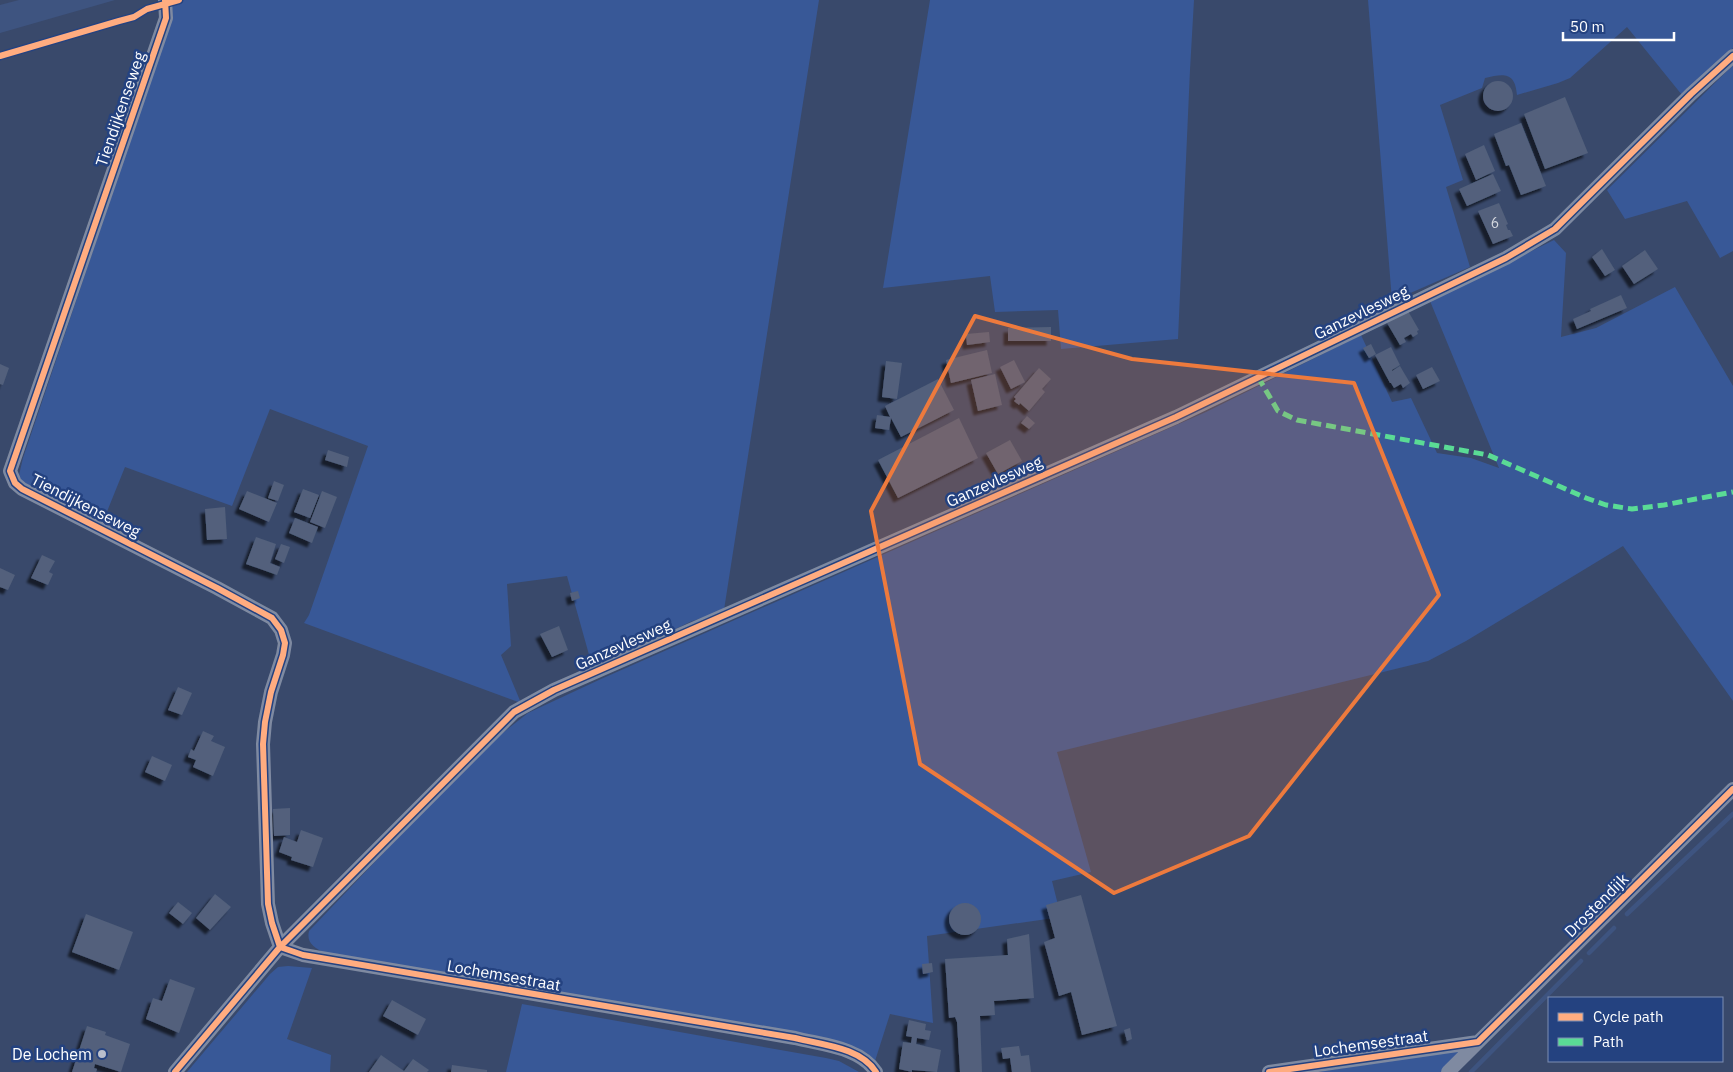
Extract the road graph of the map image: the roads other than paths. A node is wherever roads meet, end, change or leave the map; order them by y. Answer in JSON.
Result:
{"nodes":[{"id":1,"x":165,"y":0,"type":"edge"},
{"id":2,"x":1733,"y":56,"type":"edge"},
{"id":3,"x":1733,"y":789,"type":"edge"},
{"id":4,"x":280,"y":947,"type":"junction"},
{"id":5,"x":1478,"y":1042,"type":"junction"},
{"id":6,"x":175,"y":1072,"type":"edge"},
{"id":7,"x":876,"y":1072,"type":"edge"},
{"id":8,"x":1269,"y":1072,"type":"edge"},
{"id":9,"x":1448,"y":1072,"type":"edge"}],
"edges":[{"from":1,"to":4,"type":"street","name":"Tiendijkenseweg"},
{"from":2,"to":4,"type":"street","name":"Ganzevlesweg"},
{"from":3,"to":5,"type":"street","name":"Drostendijk"},
{"from":4,"to":6,"type":"street"},
{"from":4,"to":7,"type":"street","name":"Lochemsestraat"},
{"from":5,"to":8,"type":"street","name":"Lochemsestraat"},
{"from":5,"to":9,"type":"street","name":"Drostendijk"}]}
